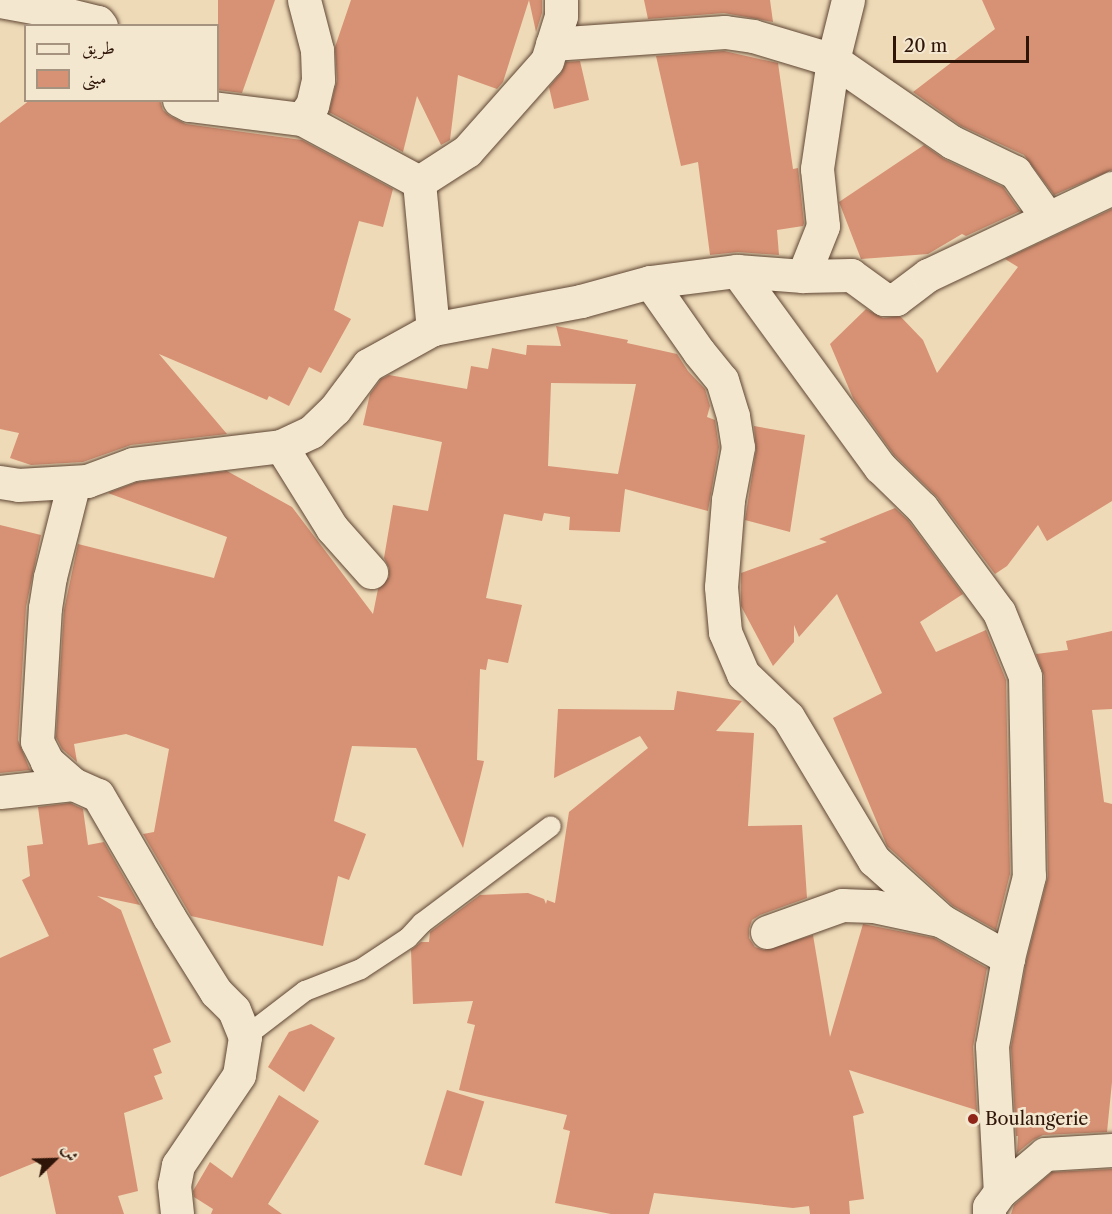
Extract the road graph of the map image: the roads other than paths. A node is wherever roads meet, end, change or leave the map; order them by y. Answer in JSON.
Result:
{"nodes":[{"id":1,"x":304,"y":0,"type":"edge"},
{"id":2,"x":561,"y":0,"type":"edge"},
{"id":3,"x":848,"y":0,"type":"edge"},
{"id":4,"x":0,"y":1,"type":"edge"},
{"id":5,"x":100,"y":24,"type":"edge"},
{"id":6,"x":552,"y":44,"type":"junction"},
{"id":7,"x":833,"y":60,"type":"junction"},
{"id":8,"x":183,"y":102,"type":"edge"},
{"id":9,"x":302,"y":119,"type":"junction"},
{"id":10,"x":419,"y":182,"type":"junction"},
{"id":11,"x":1112,"y":188,"type":"edge"},
{"id":12,"x":1047,"y":217,"type":"junction"},
{"id":13,"x":737,"y":271,"type":"junction"},
{"id":14,"x":803,"y":276,"type":"junction"},
{"id":15,"x":650,"y":282,"type":"junction"},
{"id":16,"x":433,"y":329,"type":"junction"},
{"id":17,"x":281,"y":446,"type":"junction"},
{"id":18,"x":0,"y":482,"type":"edge"},
{"id":19,"x":74,"y":482,"type":"junction"},
{"id":20,"x":371,"y":572,"type":"dead end"},
{"id":21,"x":73,"y":784,"type":"junction"},
{"id":22,"x":0,"y":792,"type":"edge"},
{"id":23,"x":551,"y":826,"type":"dead end"},
{"id":24,"x":942,"y":921,"type":"junction"},
{"id":25,"x":767,"y":932,"type":"dead end"},
{"id":26,"x":1008,"y":958,"type":"junction"},
{"id":27,"x":245,"y":1038,"type":"junction"},
{"id":28,"x":1112,"y":1150,"type":"edge"},
{"id":29,"x":994,"y":1203,"type":"edge"},
{"id":30,"x":177,"y":1214,"type":"edge"}],
"edges":[{"from":1,"to":9,"type":"street"},
{"from":2,"to":6,"type":"street"},
{"from":3,"to":7,"type":"street"},
{"from":4,"to":5,"type":"street"},
{"from":6,"to":7,"type":"street"},
{"from":6,"to":10,"type":"street"},
{"from":7,"to":12,"type":"street"},
{"from":7,"to":14,"type":"street"},
{"from":8,"to":9,"type":"street"},
{"from":9,"to":10,"type":"street"},
{"from":10,"to":16,"type":"street"},
{"from":11,"to":12,"type":"street"},
{"from":12,"to":14,"type":"street"},
{"from":13,"to":14,"type":"street"},
{"from":13,"to":15,"type":"street"},
{"from":13,"to":26,"type":"street"},
{"from":15,"to":16,"type":"street"},
{"from":15,"to":24,"type":"street"},
{"from":16,"to":17,"type":"street"},
{"from":17,"to":19,"type":"street"},
{"from":17,"to":20,"type":"street"},
{"from":18,"to":19,"type":"street"},
{"from":19,"to":21,"type":"street"},
{"from":21,"to":22,"type":"street"},
{"from":21,"to":27,"type":"street"},
{"from":23,"to":27,"type":"lane"},
{"from":24,"to":25,"type":"street"},
{"from":24,"to":26,"type":"street"},
{"from":26,"to":29,"type":"street"},
{"from":27,"to":30,"type":"street"},
{"from":28,"to":29,"type":"street"}]}
